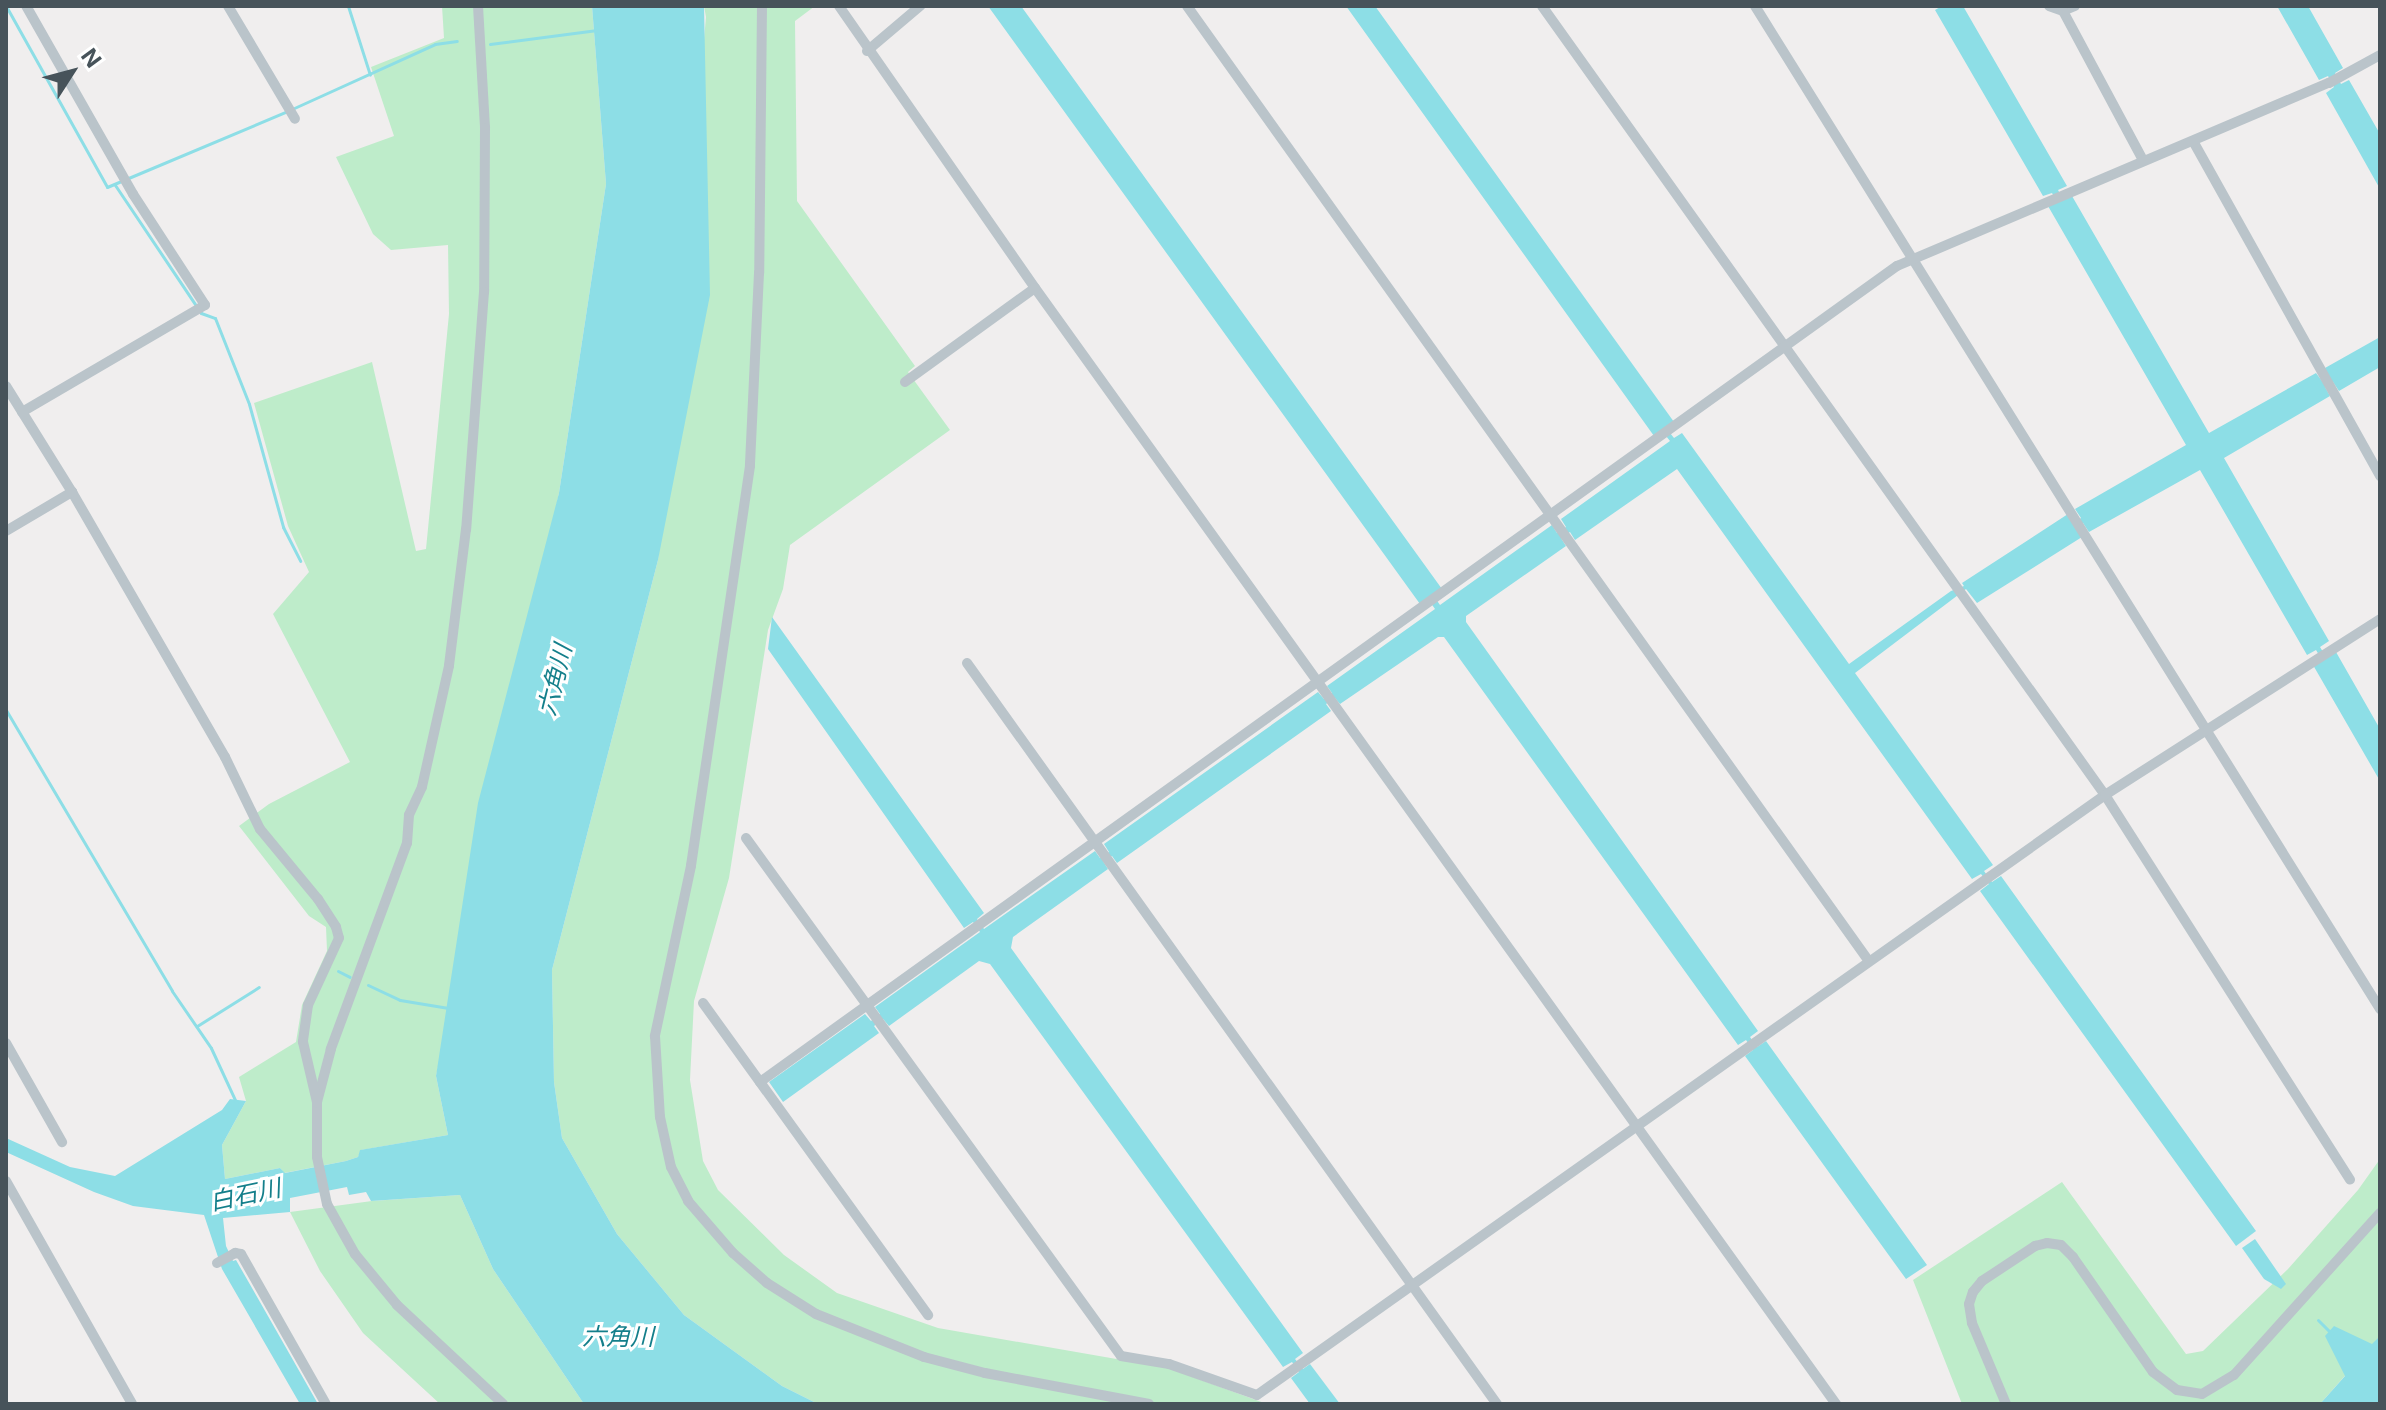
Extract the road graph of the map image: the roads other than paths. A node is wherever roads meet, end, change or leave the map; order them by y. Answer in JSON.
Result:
{"nodes":[{"id":1,"x":26,"y":6,"type":"edge"},
{"id":2,"x":228,"y":6,"type":"edge"},
{"id":3,"x":478,"y":6,"type":"edge"},
{"id":4,"x":762,"y":6,"type":"edge"},
{"id":5,"x":839,"y":6,"type":"edge"},
{"id":6,"x":920,"y":6,"type":"edge"},
{"id":7,"x":1187,"y":6,"type":"edge"},
{"id":8,"x":1542,"y":6,"type":"edge"},
{"id":9,"x":1755,"y":6,"type":"edge"},
{"id":10,"x":2049,"y":6,"type":"edge"},
{"id":11,"x":2075,"y":6,"type":"edge"},
{"id":12,"x":2063,"y":11,"type":"junction"},
{"id":13,"x":867,"y":51,"type":"junction"},
{"id":14,"x":2380,"y":55,"type":"edge"},
{"id":15,"x":295,"y":119,"type":"dead end"},
{"id":16,"x":2193,"y":141,"type":"junction"},
{"id":17,"x":2143,"y":160,"type":"junction"},
{"id":18,"x":1913,"y":257,"type":"junction"},
{"id":19,"x":1035,"y":288,"type":"junction"},
{"id":20,"x":1785,"y":348,"type":"junction"},
{"id":21,"x":905,"y":382,"type":"dead end"},
{"id":22,"x":6,"y":386,"type":"edge"},
{"id":23,"x":22,"y":412,"type":"junction"},
{"id":24,"x":2380,"y":476,"type":"edge"},
{"id":25,"x":72,"y":492,"type":"junction"},
{"id":26,"x":1552,"y":517,"type":"junction"},
{"id":27,"x":6,"y":531,"type":"edge"},
{"id":28,"x":2380,"y":619,"type":"edge"},
{"id":29,"x":967,"y":663,"type":"dead end"},
{"id":30,"x":1318,"y":683,"type":"junction"},
{"id":31,"x":2206,"y":727,"type":"junction"},
{"id":32,"x":2105,"y":795,"type":"junction"},
{"id":33,"x":746,"y":838,"type":"dead end"},
{"id":34,"x":1095,"y":841,"type":"junction"},
{"id":35,"x":1868,"y":960,"type":"junction"},
{"id":36,"x":703,"y":1003,"type":"dead end"},
{"id":37,"x":866,"y":1005,"type":"junction"},
{"id":38,"x":2380,"y":1009,"type":"edge"},
{"id":39,"x":6,"y":1043,"type":"edge"},
{"id":40,"x":760,"y":1082,"type":"junction"},
{"id":41,"x":317,"y":1102,"type":"junction"},
{"id":42,"x":1636,"y":1124,"type":"junction"},
{"id":43,"x":62,"y":1142,"type":"dead end"},
{"id":44,"x":2350,"y":1180,"type":"dead end"},
{"id":45,"x":6,"y":1181,"type":"edge"},
{"id":46,"x":2380,"y":1213,"type":"edge"},
{"id":47,"x":217,"y":1263,"type":"dead end"},
{"id":48,"x":1411,"y":1284,"type":"junction"},
{"id":49,"x":928,"y":1315,"type":"dead end"},
{"id":50,"x":132,"y":1404,"type":"edge"},
{"id":51,"x":326,"y":1404,"type":"edge"},
{"id":52,"x":503,"y":1404,"type":"edge"},
{"id":53,"x":1149,"y":1404,"type":"edge"},
{"id":54,"x":1497,"y":1404,"type":"edge"},
{"id":55,"x":1836,"y":1404,"type":"edge"},
{"id":56,"x":2006,"y":1404,"type":"edge"}],
"edges":[{"from":1,"to":23,"type":"street"},
{"from":2,"to":15,"type":"street"},
{"from":3,"to":41,"type":"street"},
{"from":4,"to":53,"type":"street"},
{"from":5,"to":13,"type":"street"},
{"from":6,"to":13,"type":"street"},
{"from":7,"to":26,"type":"street"},
{"from":8,"to":20,"type":"street"},
{"from":9,"to":18,"type":"street"},
{"from":10,"to":12,"type":"street"},
{"from":11,"to":12,"type":"street"},
{"from":12,"to":17,"type":"street"},
{"from":13,"to":19,"type":"street"},
{"from":14,"to":16,"type":"street"},
{"from":16,"to":17,"type":"street"},
{"from":16,"to":24,"type":"street"},
{"from":17,"to":18,"type":"street"},
{"from":18,"to":20,"type":"street"},
{"from":18,"to":31,"type":"street"},
{"from":19,"to":21,"type":"street"},
{"from":19,"to":30,"type":"street"},
{"from":20,"to":26,"type":"street"},
{"from":20,"to":32,"type":"street"},
{"from":22,"to":23,"type":"street"},
{"from":23,"to":25,"type":"street"},
{"from":25,"to":27,"type":"street"},
{"from":25,"to":41,"type":"street"},
{"from":26,"to":30,"type":"street"},
{"from":26,"to":35,"type":"street"},
{"from":28,"to":31,"type":"street"},
{"from":29,"to":34,"type":"street"},
{"from":30,"to":34,"type":"street"},
{"from":30,"to":42,"type":"street"},
{"from":31,"to":32,"type":"street"},
{"from":31,"to":38,"type":"street"},
{"from":32,"to":35,"type":"street"},
{"from":32,"to":44,"type":"street"},
{"from":33,"to":37,"type":"street"},
{"from":34,"to":37,"type":"street"},
{"from":34,"to":48,"type":"street"},
{"from":35,"to":42,"type":"street"},
{"from":36,"to":40,"type":"street"},
{"from":37,"to":40,"type":"street"},
{"from":37,"to":48,"type":"street"},
{"from":39,"to":43,"type":"street"},
{"from":40,"to":49,"type":"street"},
{"from":41,"to":52,"type":"street"},
{"from":42,"to":48,"type":"street"},
{"from":42,"to":55,"type":"street"},
{"from":45,"to":50,"type":"street"},
{"from":46,"to":56,"type":"street"},
{"from":47,"to":51,"type":"street"},
{"from":48,"to":54,"type":"street"}]}
